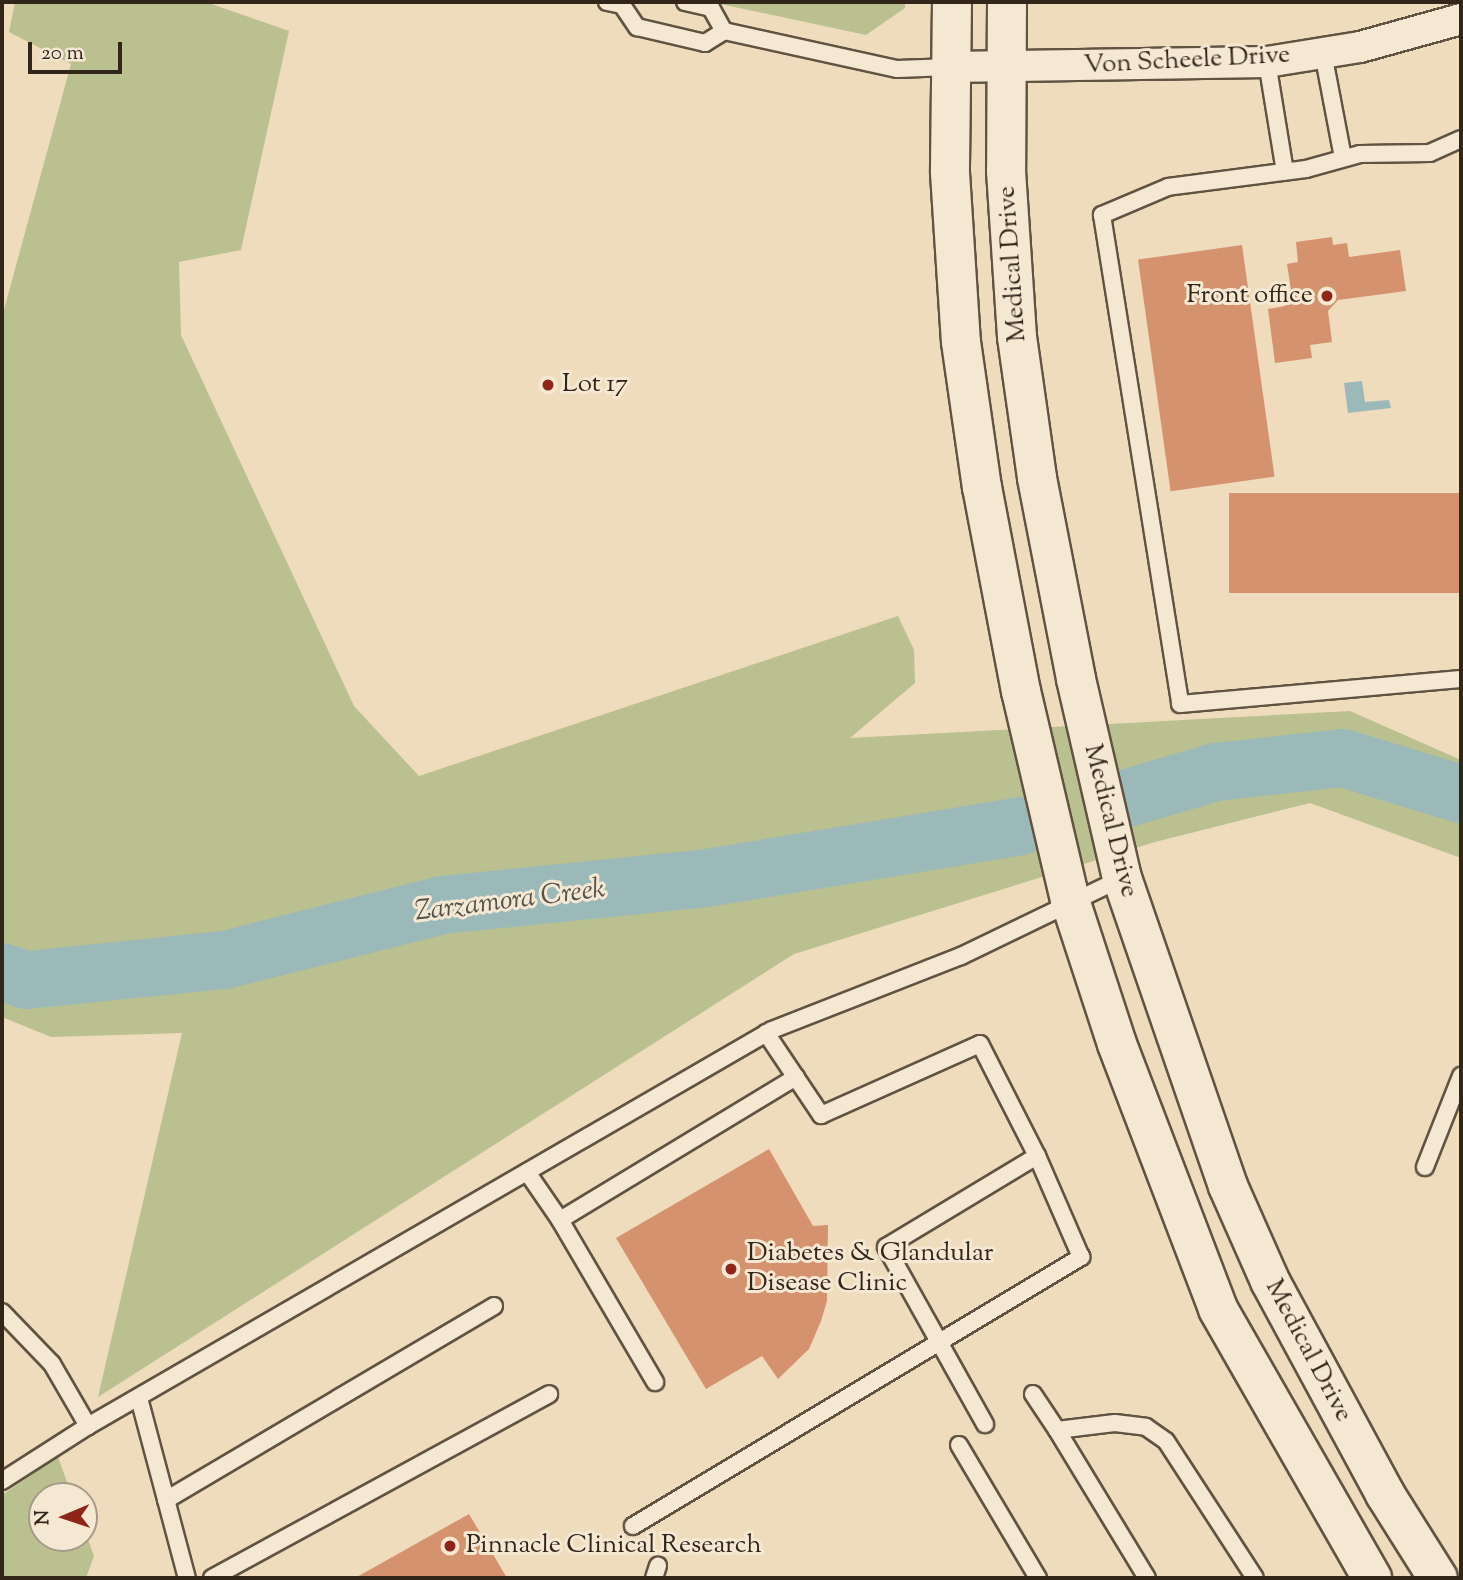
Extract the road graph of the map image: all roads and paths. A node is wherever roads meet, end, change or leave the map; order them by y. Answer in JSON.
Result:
{"nodes":[{"id":1,"x":685,"y":2,"type":"edge"},
{"id":2,"x":952,"y":2,"type":"edge"},
{"id":3,"x":1007,"y":2,"type":"edge"},
{"id":4,"x":619,"y":3,"type":"edge"},
{"id":5,"x":1461,"y":19,"type":"edge"},
{"id":6,"x":724,"y":30,"type":"junction"},
{"id":7,"x":1323,"y":52,"type":"junction"},
{"id":8,"x":1267,"y":62,"type":"junction"},
{"id":9,"x":951,"y":67,"type":"junction"},
{"id":10,"x":1006,"y":67,"type":"junction"},
{"id":11,"x":1461,"y":139,"type":"edge"},
{"id":12,"x":1343,"y":158,"type":"junction"},
{"id":13,"x":1285,"y":172,"type":"junction"},
{"id":14,"x":1461,"y":680,"type":"edge"},
{"id":15,"x":1122,"y":878,"type":"junction"},
{"id":16,"x":1070,"y":900,"type":"junction"},
{"id":17,"x":765,"y":1033,"type":"junction"},
{"id":18,"x":1461,"y":1076,"type":"edge"},
{"id":19,"x":796,"y":1077,"type":"junction"},
{"id":20,"x":1037,"y":1156,"type":"junction"},
{"id":21,"x":1426,"y":1167,"type":"dead end"},
{"id":22,"x":527,"y":1172,"type":"junction"},
{"id":23,"x":560,"y":1220,"type":"junction"},
{"id":24,"x":494,"y":1306,"type":"dead end"},
{"id":25,"x":2,"y":1312,"type":"edge"},
{"id":26,"x":939,"y":1343,"type":"junction"},
{"id":27,"x":655,"y":1382,"type":"dead end"},
{"id":28,"x":549,"y":1394,"type":"dead end"},
{"id":29,"x":1033,"y":1394,"type":"dead end"},
{"id":30,"x":139,"y":1398,"type":"junction"},
{"id":31,"x":985,"y":1424,"type":"dead end"},
{"id":32,"x":88,"y":1426,"type":"junction"},
{"id":33,"x":1057,"y":1430,"type":"junction"},
{"id":34,"x":959,"y":1445,"type":"dead end"},
{"id":35,"x":2,"y":1481,"type":"edge"},
{"id":36,"x":166,"y":1500,"type":"junction"},
{"id":37,"x":632,"y":1526,"type":"dead end"},
{"id":38,"x":187,"y":1578,"type":"edge"},
{"id":39,"x":212,"y":1578,"type":"edge"},
{"id":40,"x":1038,"y":1578,"type":"edge"},
{"id":41,"x":1147,"y":1578,"type":"edge"},
{"id":42,"x":1255,"y":1578,"type":"edge"},
{"id":43,"x":1372,"y":1578,"type":"edge"},
{"id":44,"x":1438,"y":1578,"type":"edge"}],
"edges":[{"from":1,"to":6,"type":"lane"},
{"from":2,"to":9,"type":"street"},
{"from":3,"to":10,"type":"street","name":"Medical Drive"},
{"from":4,"to":6,"type":"lane"},
{"from":5,"to":7,"type":"street","name":"Von Scheele Drive"},
{"from":6,"to":9,"type":"lane"},
{"from":7,"to":8,"type":"street","name":"Von Scheele Drive"},
{"from":7,"to":12,"type":"lane"},
{"from":8,"to":10,"type":"street","name":"Von Scheele Drive"},
{"from":8,"to":13,"type":"lane"},
{"from":9,"to":10,"type":"street","name":"Von Scheele Drive"},
{"from":9,"to":16,"type":"street"},
{"from":10,"to":15,"type":"street","name":"Medical Drive"},
{"from":11,"to":12,"type":"lane"},
{"from":12,"to":13,"type":"lane"},
{"from":13,"to":14,"type":"lane"},
{"from":15,"to":16,"type":"lane"},
{"from":15,"to":44,"type":"street","name":"Medical Drive"},
{"from":16,"to":17,"type":"lane"},
{"from":16,"to":43,"type":"street"},
{"from":17,"to":19,"type":"lane"},
{"from":17,"to":22,"type":"lane"},
{"from":18,"to":21,"type":"lane"},
{"from":19,"to":20,"type":"lane"},
{"from":19,"to":23,"type":"lane"},
{"from":20,"to":26,"type":"lane"},
{"from":20,"to":26,"type":"lane"},
{"from":22,"to":23,"type":"lane"},
{"from":22,"to":30,"type":"lane"},
{"from":23,"to":27,"type":"lane"},
{"from":24,"to":36,"type":"lane"},
{"from":25,"to":32,"type":"lane"},
{"from":26,"to":31,"type":"lane"},
{"from":26,"to":37,"type":"lane"},
{"from":28,"to":39,"type":"lane"},
{"from":29,"to":33,"type":"lane"},
{"from":30,"to":32,"type":"lane"},
{"from":30,"to":36,"type":"lane"},
{"from":32,"to":35,"type":"lane"},
{"from":33,"to":41,"type":"lane"},
{"from":33,"to":42,"type":"lane"},
{"from":34,"to":40,"type":"lane"},
{"from":36,"to":38,"type":"lane"}]}
